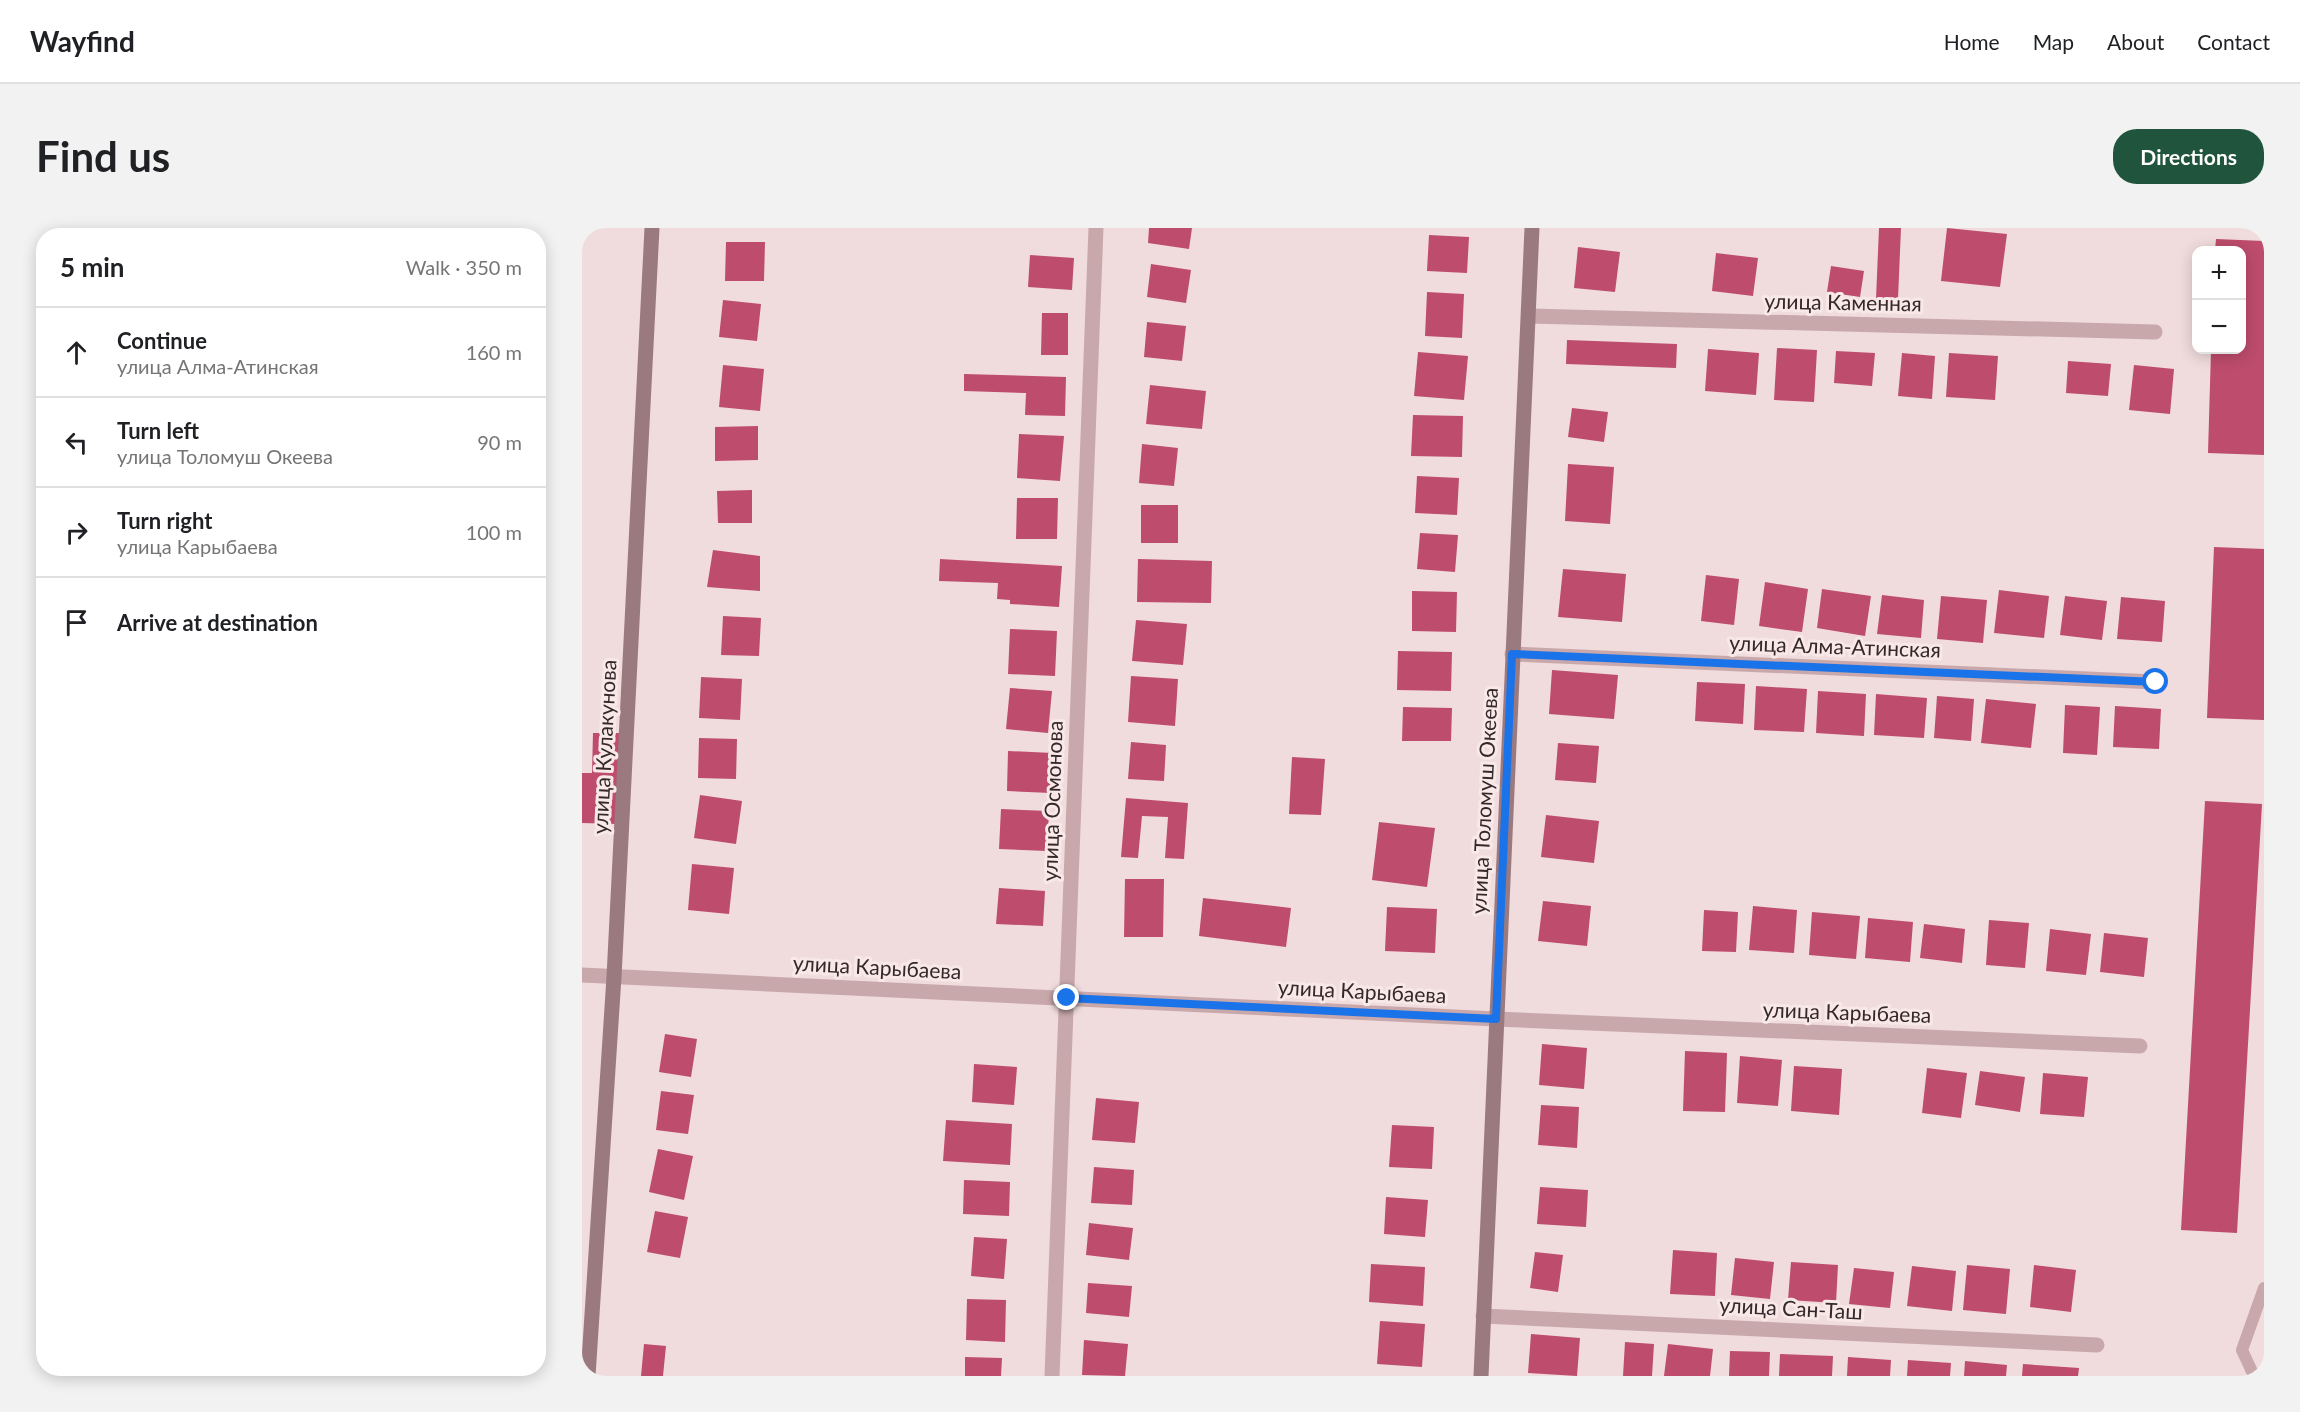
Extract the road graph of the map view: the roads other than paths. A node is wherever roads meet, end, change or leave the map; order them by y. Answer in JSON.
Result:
{"nodes":[{"id":1,"x":652,"y":228,"type":"edge"},
{"id":2,"x":1096,"y":228,"type":"edge"},
{"id":3,"x":1532,"y":228,"type":"edge"},
{"id":4,"x":1530,"y":316,"type":"junction"},
{"id":5,"x":2155,"y":332,"type":"dead end"},
{"id":6,"x":1512,"y":654,"type":"junction"},
{"id":7,"x":2156,"y":682,"type":"dead end"},
{"id":8,"x":582,"y":975,"type":"edge"},
{"id":9,"x":614,"y":977,"type":"junction"},
{"id":10,"x":1067,"y":998,"type":"junction"},
{"id":11,"x":1496,"y":1019,"type":"junction"},
{"id":12,"x":2140,"y":1046,"type":"dead end"},
{"id":13,"x":2264,"y":1288,"type":"edge"},
{"id":14,"x":1483,"y":1316,"type":"junction"},
{"id":15,"x":2097,"y":1345,"type":"dead end"},
{"id":16,"x":588,"y":1376,"type":"edge"},
{"id":17,"x":1052,"y":1376,"type":"edge"},
{"id":18,"x":1481,"y":1376,"type":"edge"},
{"id":19,"x":2254,"y":1376,"type":"edge"}],
"edges":[{"from":1,"to":9,"type":"street","name":"улица Кулакунова"},
{"from":2,"to":10,"type":"street","name":"улица Осмонова"},
{"from":3,"to":4,"type":"street","name":"улица Толомуш Океева"},
{"from":4,"to":5,"type":"street","name":"улица Каменная"},
{"from":4,"to":6,"type":"street","name":"улица Толомуш Океева"},
{"from":6,"to":7,"type":"street","name":"улица Алма-Атинская"},
{"from":6,"to":11,"type":"street","name":"улица Толомуш Океева"},
{"from":8,"to":9,"type":"street","name":"улица Карыбаева"},
{"from":9,"to":10,"type":"street","name":"улица Карыбаева"},
{"from":9,"to":16,"type":"street","name":"улица Кулакунова"},
{"from":10,"to":11,"type":"street","name":"улица Карыбаева"},
{"from":10,"to":17,"type":"street","name":"улица Осмонова"},
{"from":11,"to":12,"type":"street","name":"улица Карыбаева"},
{"from":11,"to":14,"type":"street","name":"улица Толомуш Океева"},
{"from":13,"to":19,"type":"lane"},
{"from":14,"to":15,"type":"street","name":"улица Сан-Таш"},
{"from":14,"to":18,"type":"street","name":"улица Толомуш Океева"}]}
